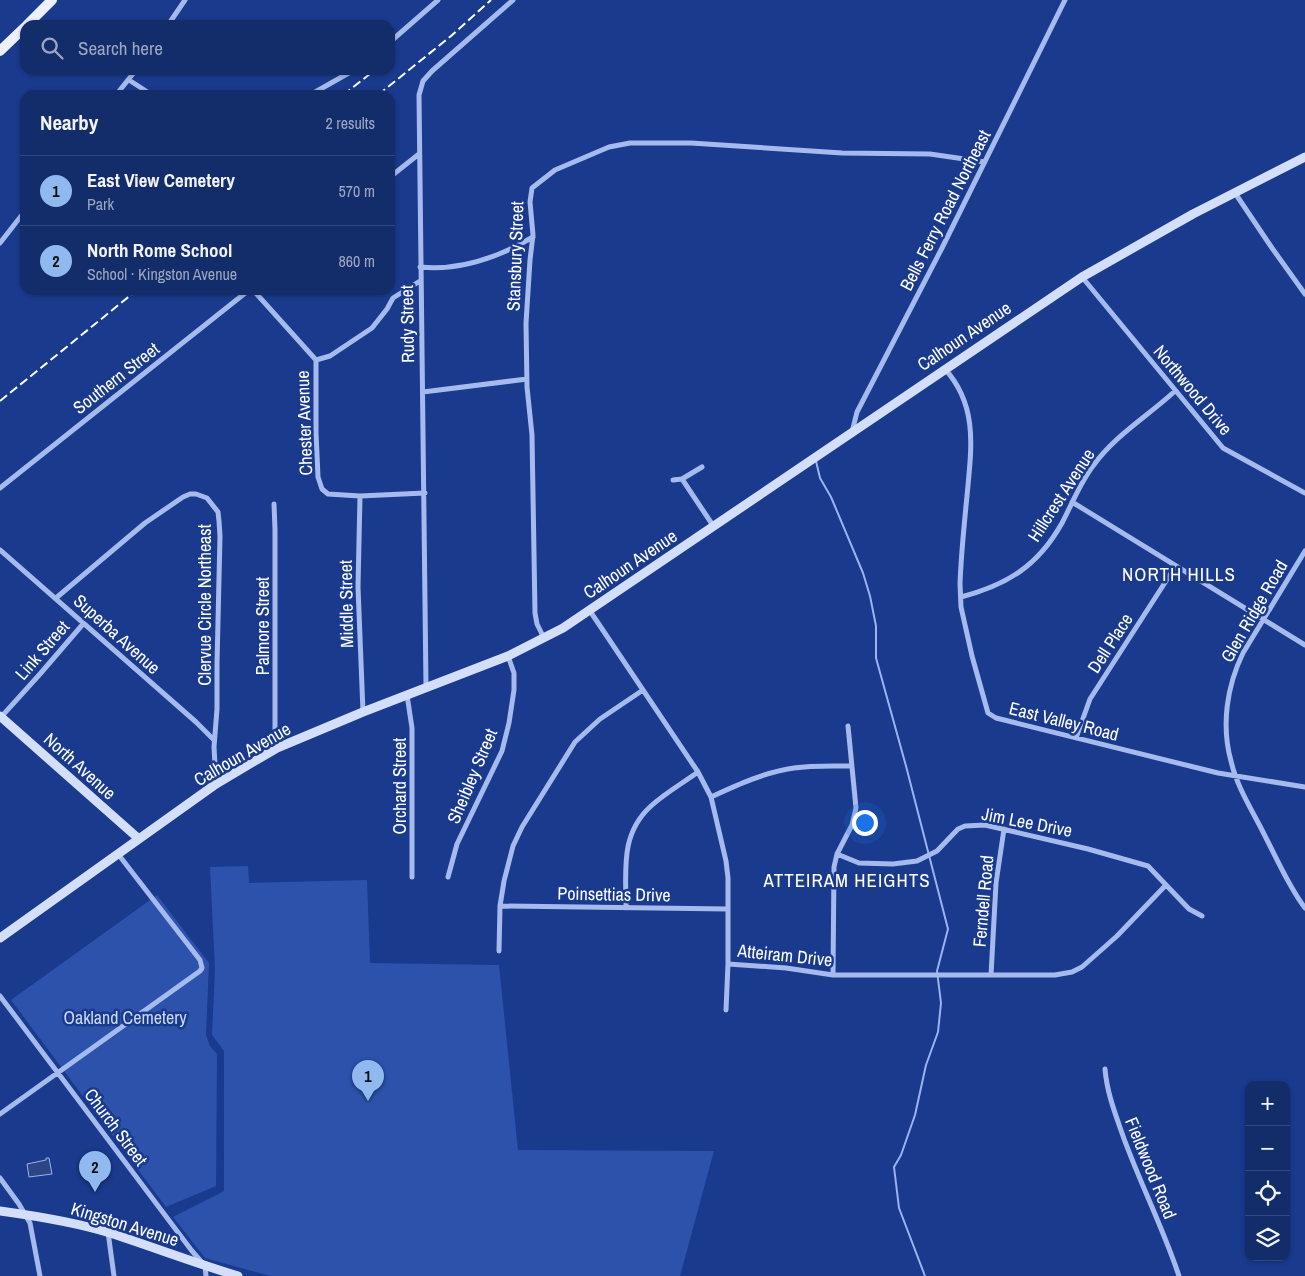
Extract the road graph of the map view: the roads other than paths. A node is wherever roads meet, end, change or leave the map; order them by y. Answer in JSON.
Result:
{"nodes":[{"id":1,"x":52,"y":0,"type":"edge"},
{"id":2,"x":185,"y":0,"type":"edge"},
{"id":3,"x":438,"y":0,"type":"edge"},
{"id":4,"x":513,"y":0,"type":"edge"},
{"id":5,"x":1065,"y":0,"type":"edge"},
{"id":6,"x":32,"y":20,"type":"edge"},
{"id":7,"x":171,"y":20,"type":"edge"},
{"id":8,"x":20,"y":32,"type":"edge"},
{"id":9,"x":395,"y":38,"type":"edge"},
{"id":10,"x":0,"y":51,"type":"edge"},
{"id":11,"x":132,"y":75,"type":"edge"},
{"id":12,"x":345,"y":75,"type":"edge"},
{"id":13,"x":129,"y":80,"type":"junction"},
{"id":14,"x":120,"y":90,"type":"edge"},
{"id":15,"x":144,"y":90,"type":"edge"},
{"id":16,"x":319,"y":90,"type":"edge"},
{"id":17,"x":419,"y":154,"type":"junction"},
{"id":18,"x":1305,"y":157,"type":"edge"},
{"id":19,"x":985,"y":162,"type":"junction"},
{"id":20,"x":395,"y":173,"type":"edge"},
{"id":21,"x":1235,"y":193,"type":"junction"},
{"id":22,"x":20,"y":218,"type":"edge"},
{"id":23,"x":533,"y":237,"type":"junction"},
{"id":24,"x":0,"y":243,"type":"edge"},
{"id":25,"x":420,"y":267,"type":"junction"},
{"id":26,"x":1082,"y":277,"type":"junction"},
{"id":27,"x":420,"y":280,"type":"junction"},
{"id":28,"x":1305,"y":294,"type":"edge"},
{"id":29,"x":245,"y":295,"type":"edge"},
{"id":30,"x":256,"y":295,"type":"edge"},
{"id":31,"x":316,"y":360,"type":"junction"},
{"id":32,"x":945,"y":369,"type":"junction"},
{"id":33,"x":527,"y":378,"type":"junction"},
{"id":34,"x":1175,"y":391,"type":"junction"},
{"id":35,"x":423,"y":392,"type":"junction"},
{"id":36,"x":852,"y":432,"type":"junction"},
{"id":37,"x":702,"y":467,"type":"dead end"},
{"id":38,"x":682,"y":479,"type":"junction"},
{"id":39,"x":673,"y":480,"type":"dead end"},
{"id":40,"x":0,"y":488,"type":"edge"},
{"id":41,"x":425,"y":493,"type":"junction"},
{"id":42,"x":1305,"y":494,"type":"edge"},
{"id":43,"x":360,"y":496,"type":"junction"},
{"id":44,"x":1072,"y":502,"type":"junction"},
{"id":45,"x":274,"y":504,"type":"dead end"},
{"id":46,"x":714,"y":526,"type":"junction"},
{"id":47,"x":0,"y":550,"type":"edge"},
{"id":48,"x":1305,"y":551,"type":"edge"},
{"id":49,"x":1176,"y":567,"type":"junction"},
{"id":50,"x":961,"y":597,"type":"junction"},
{"id":51,"x":56,"y":598,"type":"junction"},
{"id":52,"x":590,"y":611,"type":"junction"},
{"id":53,"x":1263,"y":620,"type":"junction"},
{"id":54,"x":83,"y":624,"type":"junction"},
{"id":55,"x":544,"y":638,"type":"junction"},
{"id":56,"x":1305,"y":645,"type":"edge"},
{"id":57,"x":508,"y":656,"type":"junction"},
{"id":58,"x":426,"y":688,"type":"junction"},
{"id":59,"x":643,"y":690,"type":"junction"},
{"id":60,"x":407,"y":695,"type":"junction"},
{"id":61,"x":363,"y":712,"type":"junction"},
{"id":62,"x":0,"y":717,"type":"edge"},
{"id":63,"x":848,"y":726,"type":"dead end"},
{"id":64,"x":1076,"y":738,"type":"junction"},
{"id":65,"x":214,"y":740,"type":"junction"},
{"id":66,"x":277,"y":748,"type":"junction"},
{"id":67,"x":852,"y":766,"type":"junction"},
{"id":68,"x":698,"y":772,"type":"junction"},
{"id":69,"x":1236,"y":777,"type":"junction"},
{"id":70,"x":216,"y":784,"type":"junction"},
{"id":71,"x":1305,"y":787,"type":"edge"},
{"id":72,"x":711,"y":797,"type":"junction"},
{"id":73,"x":1004,"y":829,"type":"junction"},
{"id":74,"x":139,"y":839,"type":"junction"},
{"id":75,"x":118,"y":854,"type":"junction"},
{"id":76,"x":837,"y":854,"type":"junction"},
{"id":77,"x":412,"y":877,"type":"dead end"},
{"id":78,"x":448,"y":877,"type":"dead end"},
{"id":79,"x":1165,"y":886,"type":"junction"},
{"id":80,"x":500,"y":906,"type":"junction"},
{"id":81,"x":626,"y":908,"type":"junction"},
{"id":82,"x":1305,"y":908,"type":"edge"},
{"id":83,"x":727,"y":909,"type":"junction"},
{"id":84,"x":1202,"y":916,"type":"dead end"},
{"id":85,"x":0,"y":938,"type":"edge"},
{"id":86,"x":499,"y":951,"type":"dead end"},
{"id":87,"x":728,"y":964,"type":"junction"},
{"id":88,"x":833,"y":974,"type":"junction"},
{"id":89,"x":991,"y":975,"type":"junction"},
{"id":90,"x":0,"y":996,"type":"edge"},
{"id":91,"x":726,"y":1010,"type":"dead end"},
{"id":92,"x":1105,"y":1069,"type":"dead end"},
{"id":93,"x":58,"y":1073,"type":"junction"},
{"id":94,"x":0,"y":1114,"type":"edge"},
{"id":95,"x":0,"y":1178,"type":"edge"},
{"id":96,"x":0,"y":1212,"type":"edge"},
{"id":97,"x":26,"y":1215,"type":"junction"},
{"id":98,"x":108,"y":1232,"type":"junction"},
{"id":99,"x":205,"y":1271,"type":"edge"},
{"id":100,"x":40,"y":1276,"type":"edge"},
{"id":101,"x":114,"y":1276,"type":"edge"},
{"id":102,"x":238,"y":1276,"type":"edge"},
{"id":103,"x":1180,"y":1276,"type":"edge"}],
"edges":[{"from":1,"to":6,"type":"main road"},
{"from":2,"to":7,"type":"street"},
{"from":3,"to":9,"type":"street"},
{"from":4,"to":17,"type":"street","name":"Rudy Street"},
{"from":5,"to":19,"type":"street","name":"Bells Ferry Road Northeast"},
{"from":8,"to":10,"type":"main road"},
{"from":11,"to":13,"type":"street"},
{"from":12,"to":16,"type":"street"},
{"from":13,"to":14,"type":"street"},
{"from":13,"to":15,"type":"street"},
{"from":17,"to":20,"type":"street"},
{"from":17,"to":25,"type":"street","name":"Rudy Street"},
{"from":18,"to":21,"type":"street","name":"Calhoun Avenue"},
{"from":19,"to":23,"type":"street","name":"Stansbury Street"},
{"from":19,"to":36,"type":"street","name":"Bells Ferry Road Northeast"},
{"from":21,"to":26,"type":"street","name":"Calhoun Avenue"},
{"from":21,"to":28,"type":"street"},
{"from":22,"to":24,"type":"street"},
{"from":23,"to":25,"type":"street"},
{"from":23,"to":33,"type":"street","name":"Stansbury Street"},
{"from":25,"to":27,"type":"street","name":"Rudy Street"},
{"from":26,"to":32,"type":"street","name":"Calhoun Avenue"},
{"from":26,"to":34,"type":"street","name":"Northwood Drive"},
{"from":27,"to":31,"type":"street"},
{"from":27,"to":35,"type":"street","name":"Rudy Street"},
{"from":29,"to":40,"type":"street","name":"Southern Street"},
{"from":30,"to":31,"type":"street","name":"Chester Avenue"},
{"from":31,"to":43,"type":"street","name":"Chester Avenue"},
{"from":32,"to":36,"type":"street","name":"Calhoun Avenue"},
{"from":32,"to":50,"type":"street","name":"East Valley Road"},
{"from":33,"to":35,"type":"street"},
{"from":33,"to":55,"type":"street","name":"Stansbury Street"},
{"from":34,"to":42,"type":"street","name":"Northwood Drive"},
{"from":34,"to":44,"type":"street","name":"Hillcrest Avenue"},
{"from":35,"to":41,"type":"street","name":"Rudy Street"},
{"from":36,"to":46,"type":"street","name":"Calhoun Avenue"},
{"from":37,"to":38,"type":"street"},
{"from":38,"to":39,"type":"street"},
{"from":38,"to":46,"type":"street"},
{"from":41,"to":43,"type":"street"},
{"from":41,"to":58,"type":"street","name":"Rudy Street"},
{"from":43,"to":61,"type":"street","name":"Middle Street"},
{"from":44,"to":49,"type":"street"},
{"from":44,"to":50,"type":"street","name":"Hillcrest Avenue"},
{"from":45,"to":66,"type":"street","name":"Palmore Street"},
{"from":46,"to":52,"type":"street","name":"Calhoun Avenue"},
{"from":47,"to":51,"type":"street","name":"Superba Avenue"},
{"from":48,"to":53,"type":"street","name":"Glen Ridge Road"},
{"from":49,"to":53,"type":"street"},
{"from":49,"to":64,"type":"street","name":"Dell Place"},
{"from":50,"to":64,"type":"street","name":"East Valley Road"},
{"from":51,"to":54,"type":"street","name":"Superba Avenue"},
{"from":51,"to":65,"type":"street","name":"Clervue Circle Northeast"},
{"from":52,"to":55,"type":"street","name":"Calhoun Avenue"},
{"from":52,"to":59,"type":"street","name":"Atteiram Drive"},
{"from":53,"to":56,"type":"street"},
{"from":53,"to":69,"type":"street","name":"Glen Ridge Road"},
{"from":54,"to":62,"type":"street","name":"Link Street"},
{"from":54,"to":65,"type":"street","name":"Superba Avenue"},
{"from":55,"to":57,"type":"street","name":"Calhoun Avenue"},
{"from":57,"to":58,"type":"street","name":"Calhoun Avenue"},
{"from":57,"to":78,"type":"street","name":"Sheibley Street"},
{"from":58,"to":60,"type":"street","name":"Calhoun Avenue"},
{"from":59,"to":68,"type":"street","name":"Atteiram Drive"},
{"from":59,"to":80,"type":"street"},
{"from":60,"to":61,"type":"street","name":"Calhoun Avenue"},
{"from":60,"to":77,"type":"street","name":"Orchard Street"},
{"from":61,"to":66,"type":"street","name":"Calhoun Avenue"},
{"from":62,"to":74,"type":"street","name":"North Avenue"},
{"from":63,"to":67,"type":"street"},
{"from":64,"to":69,"type":"street","name":"East Valley Road"},
{"from":65,"to":70,"type":"street","name":"Clervue Circle Northeast"},
{"from":66,"to":70,"type":"street","name":"Calhoun Avenue"},
{"from":67,"to":72,"type":"street"},
{"from":67,"to":76,"type":"street"},
{"from":68,"to":72,"type":"street","name":"Atteiram Drive"},
{"from":68,"to":81,"type":"street"},
{"from":69,"to":71,"type":"street","name":"East Valley Road"},
{"from":69,"to":82,"type":"street","name":"Glen Ridge Road"},
{"from":70,"to":74,"type":"street","name":"Calhoun Avenue"},
{"from":72,"to":83,"type":"street","name":"Atteiram Drive"},
{"from":73,"to":76,"type":"street","name":"Jim Lee Drive"},
{"from":73,"to":79,"type":"street","name":"Jim Lee Drive"},
{"from":73,"to":89,"type":"street","name":"Ferndell Road"},
{"from":74,"to":75,"type":"street","name":"Calhoun Avenue"},
{"from":75,"to":85,"type":"street","name":"Calhoun Avenue"},
{"from":75,"to":93,"type":"street"},
{"from":76,"to":88,"type":"street"},
{"from":79,"to":84,"type":"street","name":"Jim Lee Drive"},
{"from":79,"to":89,"type":"street","name":"Atteiram Drive"},
{"from":80,"to":81,"type":"street","name":"Poinsettias Drive"},
{"from":80,"to":86,"type":"street"},
{"from":81,"to":83,"type":"street","name":"Poinsettias Drive"},
{"from":83,"to":87,"type":"street","name":"Atteiram Drive"},
{"from":87,"to":88,"type":"street","name":"Atteiram Drive"},
{"from":87,"to":91,"type":"street"},
{"from":88,"to":89,"type":"street","name":"Atteiram Drive"},
{"from":90,"to":93,"type":"street","name":"Church Street"},
{"from":92,"to":103,"type":"street","name":"Fieldwood Road"},
{"from":93,"to":94,"type":"street"},
{"from":93,"to":99,"type":"street","name":"Church Street"},
{"from":95,"to":97,"type":"street"},
{"from":96,"to":97,"type":"street","name":"Kingston Avenue"},
{"from":97,"to":98,"type":"street","name":"Kingston Avenue"},
{"from":97,"to":100,"type":"street"},
{"from":98,"to":99,"type":"street","name":"Kingston Avenue"},
{"from":98,"to":101,"type":"street"},
{"from":99,"to":102,"type":"street","name":"Kingston Avenue"}]}
